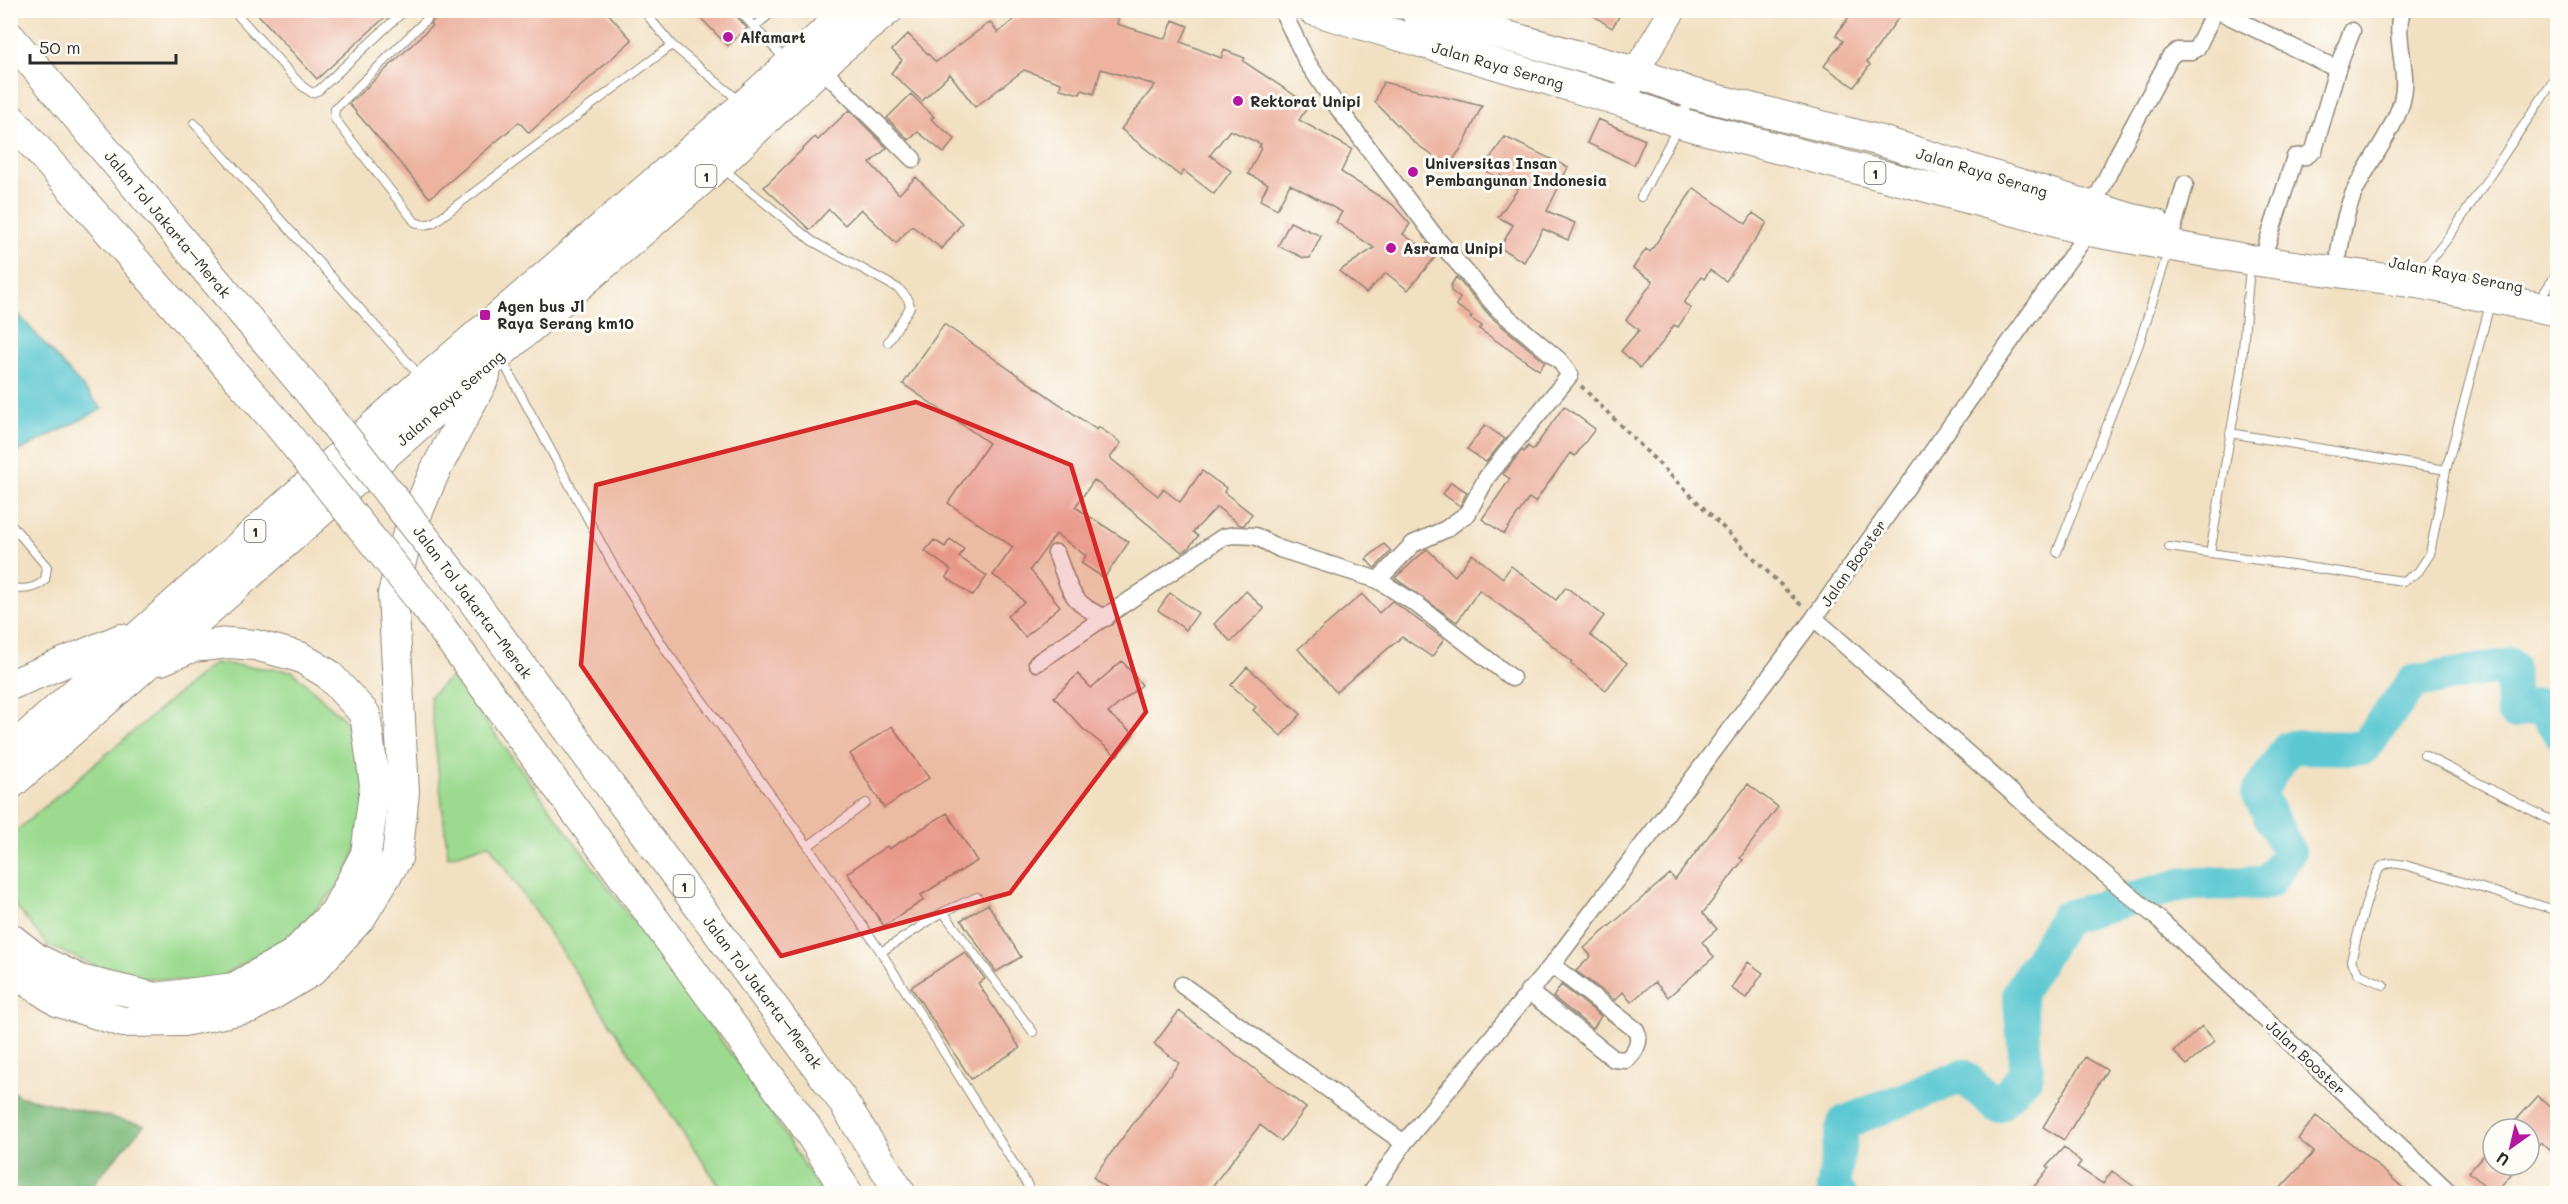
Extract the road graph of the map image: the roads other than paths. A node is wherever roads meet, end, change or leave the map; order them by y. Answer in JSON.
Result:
{"nodes":[{"id":1,"x":233,"y":10,"type":"edge"},
{"id":2,"x":405,"y":10,"type":"edge"},
{"id":3,"x":436,"y":10,"type":"edge"},
{"id":4,"x":643,"y":10,"type":"edge"},
{"id":5,"x":739,"y":10,"type":"edge"},
{"id":6,"x":775,"y":10,"type":"edge"},
{"id":7,"x":849,"y":10,"type":"edge"},
{"id":8,"x":888,"y":10,"type":"edge"},
{"id":9,"x":1281,"y":10,"type":"edge"},
{"id":10,"x":1313,"y":10,"type":"edge"},
{"id":11,"x":1415,"y":10,"type":"edge"},
{"id":12,"x":1673,"y":10,"type":"edge"},
{"id":13,"x":2216,"y":10,"type":"edge"},
{"id":14,"x":2402,"y":10,"type":"edge"},
{"id":15,"x":754,"y":27,"type":"junction"},
{"id":16,"x":2352,"y":31,"type":"dead end"},
{"id":17,"x":10,"y":37,"type":"edge"},
{"id":18,"x":672,"y":45,"type":"junction"},
{"id":19,"x":789,"y":63,"type":"junction"},
{"id":20,"x":820,"y":68,"type":"junction"},
{"id":21,"x":2337,"y":69,"type":"junction"},
{"id":22,"x":1635,"y":72,"type":"junction"},
{"id":23,"x":2558,"y":74,"type":"edge"},
{"id":24,"x":1691,"y":93,"type":"junction"},
{"id":25,"x":1624,"y":102,"type":"junction"},
{"id":26,"x":744,"y":105,"type":"junction"},
{"id":27,"x":10,"y":118,"type":"edge"},
{"id":28,"x":194,"y":123,"type":"dead end"},
{"id":29,"x":1680,"y":123,"type":"junction"},
{"id":30,"x":10,"y":143,"type":"edge"},
{"id":31,"x":913,"y":159,"type":"dead end"},
{"id":32,"x":719,"y":165,"type":"junction"},
{"id":33,"x":2185,"y":184,"type":"dead end"},
{"id":34,"x":1641,"y":197,"type":"dead end"},
{"id":35,"x":2081,"y":220,"type":"junction"},
{"id":36,"x":2172,"y":236,"type":"junction"},
{"id":37,"x":2259,"y":252,"type":"junction"},
{"id":38,"x":2338,"y":253,"type":"junction"},
{"id":39,"x":2068,"y":259,"type":"junction"},
{"id":40,"x":2426,"y":266,"type":"junction"},
{"id":41,"x":2554,"y":292,"type":"edge"},
{"id":42,"x":2491,"y":298,"type":"junction"},
{"id":43,"x":504,"y":341,"type":"junction"},
{"id":44,"x":888,"y":342,"type":"dead end"},
{"id":45,"x":223,"y":358,"type":"junction"},
{"id":46,"x":424,"y":381,"type":"junction"},
{"id":47,"x":2230,"y":433,"type":"junction"},
{"id":48,"x":2446,"y":470,"type":"junction"},
{"id":49,"x":10,"y":523,"type":"edge"},
{"id":50,"x":2169,"y":547,"type":"dead end"},
{"id":51,"x":1056,"y":552,"type":"dead end"},
{"id":52,"x":2057,"y":552,"type":"dead end"},
{"id":53,"x":2210,"y":553,"type":"junction"},
{"id":54,"x":1378,"y":580,"type":"junction"},
{"id":55,"x":10,"y":588,"type":"edge"},
{"id":56,"x":1106,"y":618,"type":"junction"},
{"id":57,"x":1814,"y":618,"type":"junction"},
{"id":58,"x":147,"y":627,"type":"junction"},
{"id":59,"x":1037,"y":663,"type":"dead end"},
{"id":60,"x":142,"y":669,"type":"junction"},
{"id":61,"x":1512,"y":678,"type":"dead end"},
{"id":62,"x":10,"y":685,"type":"edge"},
{"id":63,"x":10,"y":751,"type":"edge"},
{"id":64,"x":2424,"y":755,"type":"dead end"},
{"id":65,"x":10,"y":785,"type":"edge"},
{"id":66,"x":866,"y":803,"type":"dead end"},
{"id":67,"x":2558,"y":824,"type":"edge"},
{"id":68,"x":808,"y":846,"type":"junction"},
{"id":69,"x":977,"y":897,"type":"dead end"},
{"id":70,"x":2558,"y":911,"type":"edge"},
{"id":71,"x":943,"y":912,"type":"junction"},
{"id":72,"x":10,"y":938,"type":"edge"},
{"id":73,"x":880,"y":952,"type":"junction"},
{"id":74,"x":1552,"y":965,"type":"junction"},
{"id":75,"x":10,"y":970,"type":"edge"},
{"id":76,"x":1182,"y":985,"type":"dead end"},
{"id":77,"x":2384,"y":985,"type":"dead end"},
{"id":78,"x":1528,"y":991,"type":"junction"},
{"id":79,"x":1033,"y":1032,"type":"dead end"},
{"id":80,"x":1404,"y":1143,"type":"junction"},
{"id":81,"x":1028,"y":1186,"type":"dead end"},
{"id":82,"x":848,"y":1194,"type":"edge"},
{"id":83,"x":901,"y":1194,"type":"edge"},
{"id":84,"x":1370,"y":1194,"type":"edge"},
{"id":85,"x":2451,"y":1194,"type":"edge"}],
"edges":[{"from":1,"to":2,"type":"lane"},
{"from":3,"to":18,"type":"lane"},
{"from":4,"to":18,"type":"lane"},
{"from":5,"to":15,"type":"lane"},
{"from":6,"to":15,"type":"lane"},
{"from":7,"to":19,"type":"highway","name":"Jalan Raya Serang","number":"1"},
{"from":8,"to":20,"type":"highway","name":"Jalan Raya Serang","number":"1"},
{"from":9,"to":54,"type":"street"},
{"from":10,"to":25,"type":"highway","name":"Jalan Raya Serang","number":"1"},
{"from":11,"to":22,"type":"highway","name":"Jalan Raya Serang","number":"1"},
{"from":12,"to":22,"type":"main road"},
{"from":13,"to":21,"type":"street"},
{"from":13,"to":35,"type":"street","name":"Jalan Booster"},
{"from":14,"to":38,"type":"street"},
{"from":15,"to":19,"type":"lane"},
{"from":16,"to":21,"type":"street"},
{"from":17,"to":83,"type":"highway","name":"Jalan Tol Jakarta–Merak","number":"1","bridge":true},
{"from":18,"to":26,"type":"lane"},
{"from":19,"to":26,"type":"highway","name":"Jalan Raya Serang","number":"1"},
{"from":20,"to":31,"type":"street"},
{"from":20,"to":32,"type":"highway","name":"Jalan Raya Serang","number":"1"},
{"from":21,"to":37,"type":"street"},
{"from":22,"to":24,"type":"highway","name":"Jalan Raya Serang","number":"1"},
{"from":22,"to":25,"type":"main road"},
{"from":23,"to":40,"type":"lane"},
{"from":24,"to":29,"type":"lane"},
{"from":24,"to":35,"type":"highway","name":"Jalan Raya Serang","number":"1"},
{"from":25,"to":29,"type":"highway","name":"Jalan Raya Serang","number":"1"},
{"from":26,"to":43,"type":"highway","name":"Jalan Raya Serang","number":"1"},
{"from":27,"to":45,"type":"highway"},
{"from":28,"to":46,"type":"lane"},
{"from":29,"to":34,"type":"lane"},
{"from":29,"to":35,"type":"highway","name":"Jalan Raya Serang","number":"1"},
{"from":30,"to":45,"type":"highway"},
{"from":32,"to":43,"type":"highway","name":"Jalan Raya Serang","number":"1"},
{"from":32,"to":44,"type":"lane"},
{"from":33,"to":36,"type":"street"},
{"from":35,"to":36,"type":"highway","name":"Jalan Raya Serang","number":"1"},
{"from":35,"to":39,"type":"street","name":"Jalan Booster"},
{"from":35,"to":39,"type":"street"},
{"from":36,"to":37,"type":"highway","name":"Jalan Raya Serang","number":"1"},
{"from":36,"to":52,"type":"lane"},
{"from":37,"to":38,"type":"highway","name":"Jalan Raya Serang","number":"1"},
{"from":37,"to":42,"type":"highway","name":"Jalan Raya Serang","number":"1"},
{"from":37,"to":47,"type":"lane"},
{"from":38,"to":40,"type":"highway","name":"Jalan Raya Serang","number":"1"},
{"from":39,"to":57,"type":"street","name":"Jalan Booster"},
{"from":40,"to":41,"type":"highway","name":"Jalan Raya Serang","number":"1"},
{"from":41,"to":42,"type":"highway","name":"Jalan Raya Serang","number":"1"},
{"from":42,"to":48,"type":"lane"},
{"from":43,"to":46,"type":"highway","name":"Jalan Raya Serang","number":"1"},
{"from":43,"to":60,"type":"highway","name":"Jalan Raya Serang","number":"1"},
{"from":43,"to":68,"type":"lane"},
{"from":43,"to":75,"type":"highway"},
{"from":45,"to":82,"type":"highway","bridge":true},
{"from":46,"to":58,"type":"highway","name":"Jalan Raya Serang","number":"1"},
{"from":47,"to":48,"type":"lane"},
{"from":47,"to":53,"type":"lane"},
{"from":48,"to":53,"type":"lane"},
{"from":49,"to":55,"type":"lane"},
{"from":50,"to":53,"type":"lane"},
{"from":51,"to":56,"type":"street"},
{"from":54,"to":56,"type":"street"},
{"from":54,"to":61,"type":"street"},
{"from":56,"to":59,"type":"street"},
{"from":57,"to":74,"type":"street"},
{"from":57,"to":85,"type":"street","name":"Jalan Booster"},
{"from":58,"to":62,"type":"highway"},
{"from":58,"to":63,"type":"highway","name":"Jalan Raya Serang","number":"1"},
{"from":60,"to":65,"type":"highway","name":"Jalan Raya Serang","number":"1"},
{"from":60,"to":72,"type":"highway"},
{"from":64,"to":67,"type":"lane"},
{"from":66,"to":68,"type":"lane"},
{"from":68,"to":73,"type":"lane"},
{"from":69,"to":71,"type":"lane"},
{"from":70,"to":77,"type":"lane"},
{"from":71,"to":73,"type":"lane"},
{"from":71,"to":79,"type":"lane"},
{"from":73,"to":81,"type":"lane"},
{"from":74,"to":78,"type":"street"},
{"from":74,"to":78,"type":"street"},
{"from":76,"to":80,"type":"street"},
{"from":78,"to":80,"type":"street"},
{"from":80,"to":84,"type":"street"}]}
